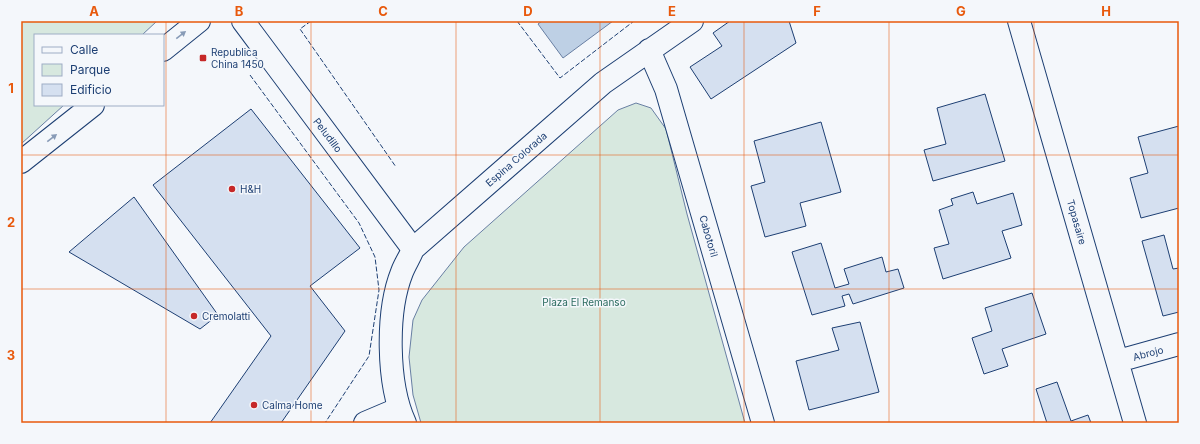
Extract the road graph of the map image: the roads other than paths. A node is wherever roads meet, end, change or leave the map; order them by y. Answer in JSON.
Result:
{"nodes":[{"id":1,"x":199,"y":21,"type":"edge"},
{"id":2,"x":243,"y":21,"type":"edge"},
{"id":3,"x":692,"y":21,"type":"edge"},
{"id":4,"x":1019,"y":21,"type":"edge"},
{"id":5,"x":164,"y":49,"type":"edge"},
{"id":6,"x":649,"y":50,"type":"junction"},
{"id":7,"x":92,"y":106,"type":"edge"},
{"id":8,"x":21,"y":162,"type":"edge"},
{"id":9,"x":413,"y":249,"type":"junction"},
{"id":10,"x":1179,"y":344,"type":"edge"},
{"id":11,"x":1118,"y":361,"type":"junction"},
{"id":12,"x":402,"y":416,"type":"edge"},
{"id":13,"x":365,"y":423,"type":"edge"},
{"id":14,"x":763,"y":423,"type":"edge"},
{"id":15,"x":1136,"y":423,"type":"edge"}],
"edges":[{"from":5,"to":1,"type":"street","one_way":true},
{"from":2,"to":9,"type":"street","name":"Peludillo"},
{"from":3,"to":6,"type":"street","name":"Espina Colorada"},
{"from":4,"to":11,"type":"street","name":"Topasaire"},
{"from":6,"to":9,"type":"street","name":"Espina Colorada"},
{"from":6,"to":14,"type":"street","name":"Cabotoril"},
{"from":8,"to":7,"type":"street","one_way":true},
{"from":9,"to":12,"type":"street","name":"Espina Colorada"},
{"from":10,"to":11,"type":"street","name":"Abrojo"},
{"from":11,"to":15,"type":"street","name":"Topasaire"},
{"from":12,"to":13,"type":"street"}]}
